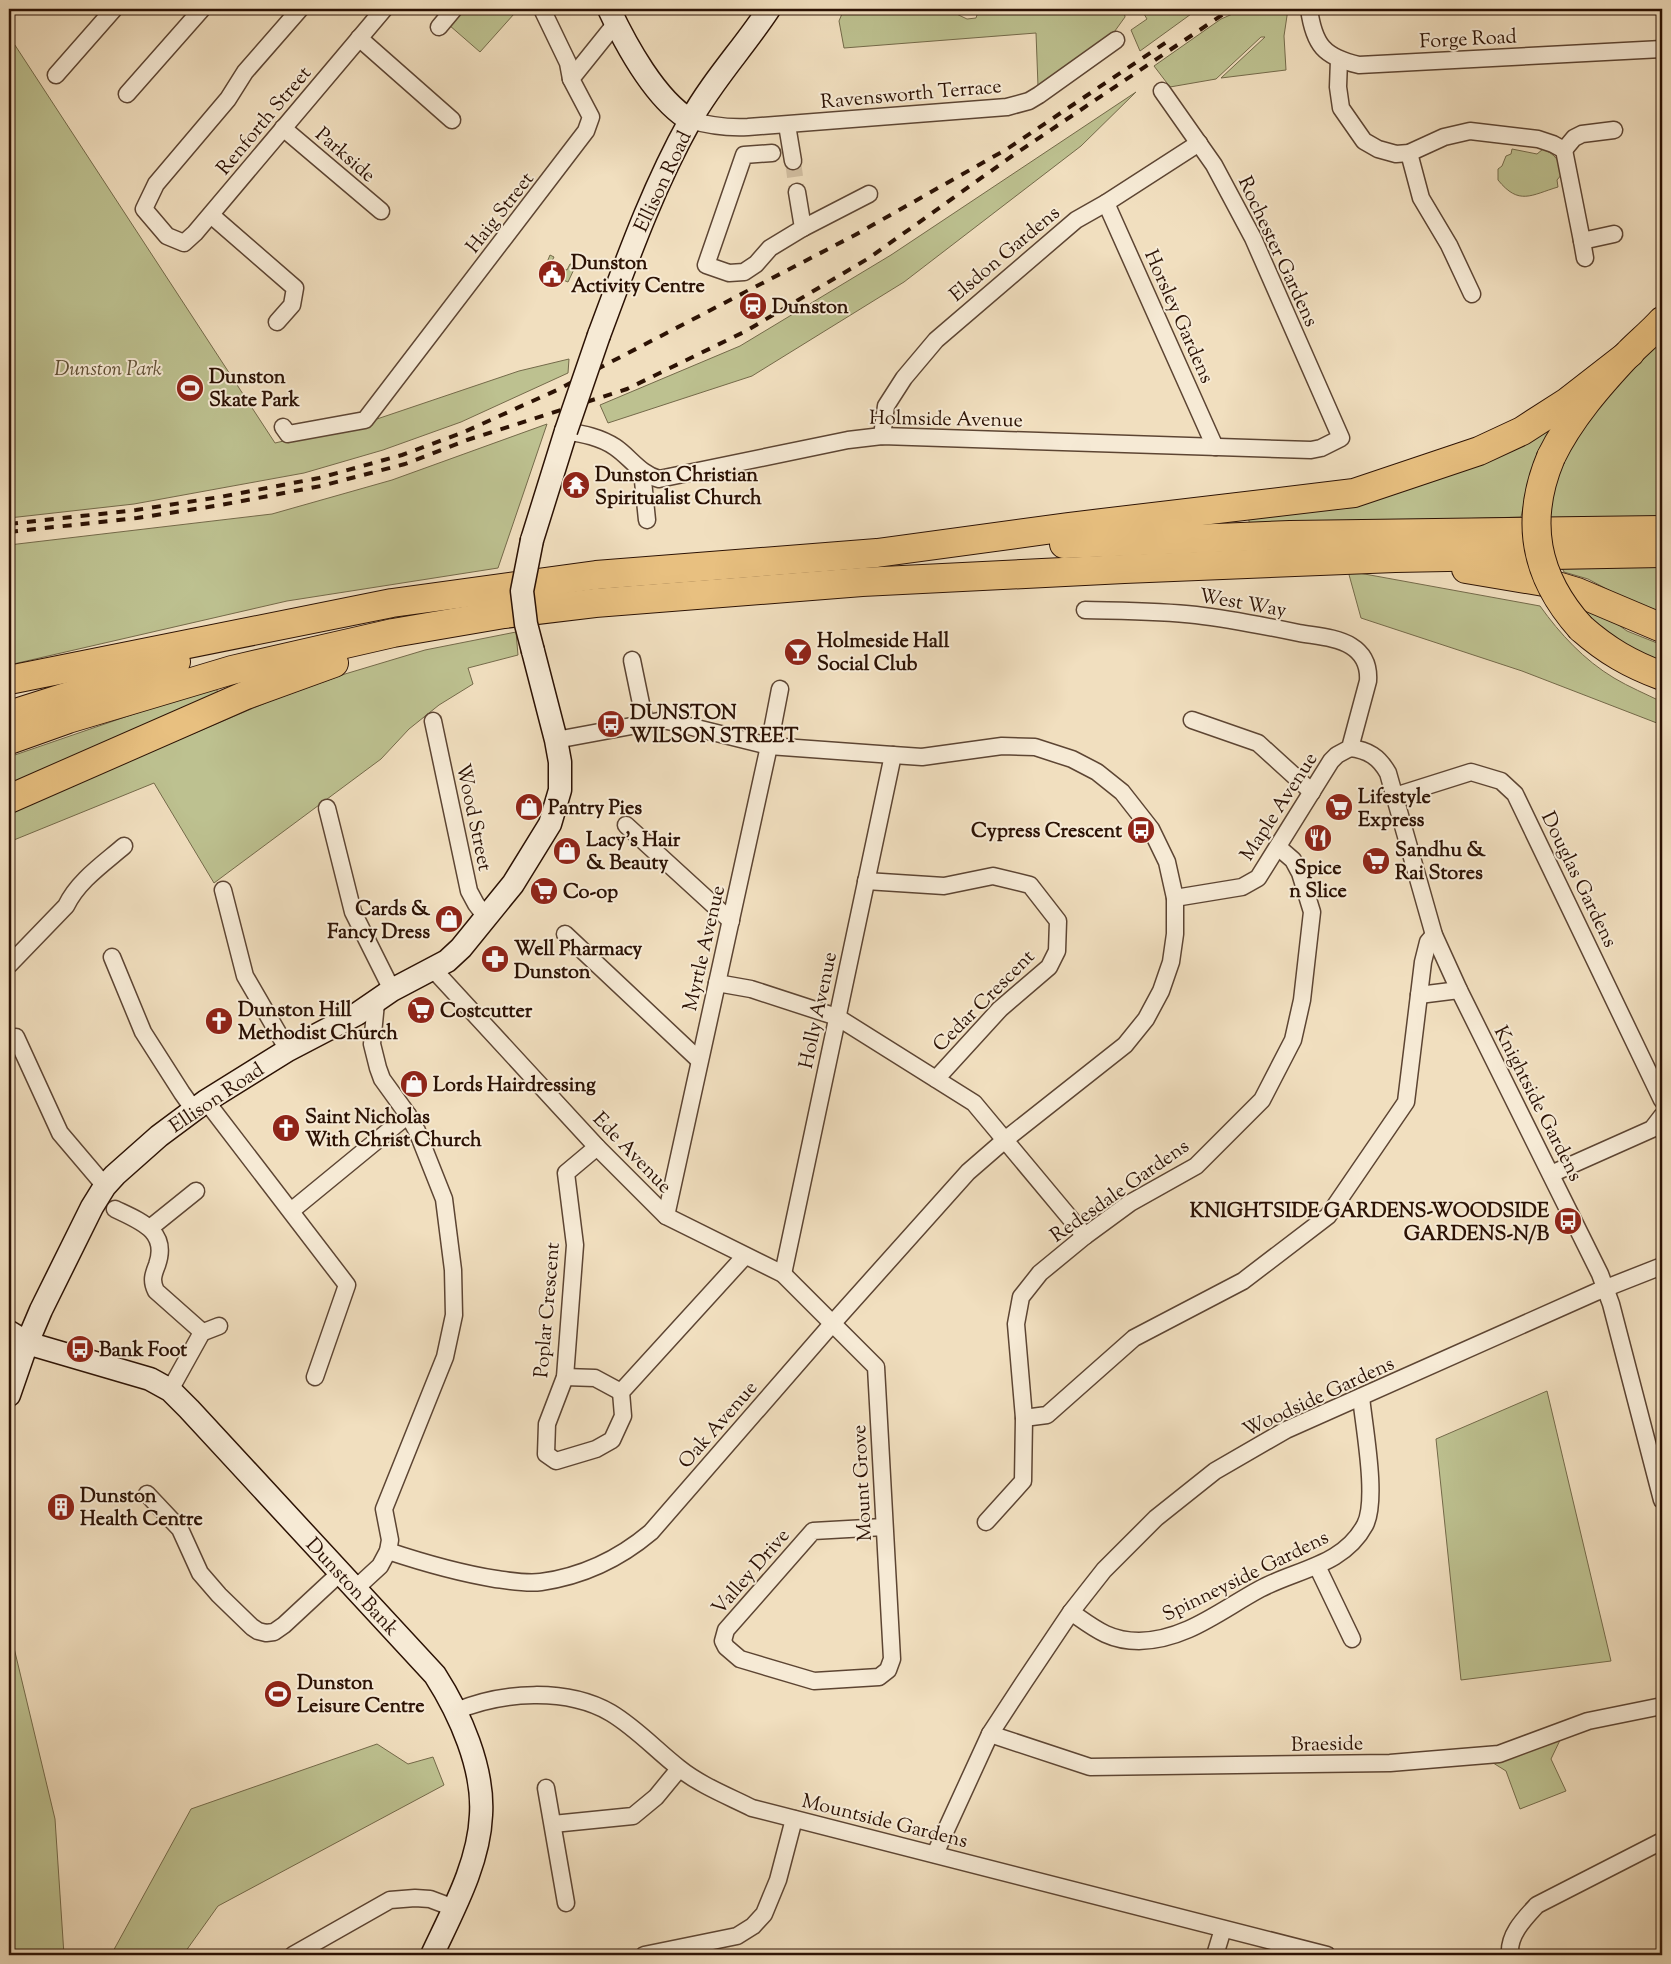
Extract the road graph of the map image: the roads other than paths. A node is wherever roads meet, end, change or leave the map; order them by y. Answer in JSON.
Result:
{"nodes":[{"id":1,"x":114,"y":9,"type":"edge"},
{"id":2,"x":202,"y":9,"type":"edge"},
{"id":3,"x":300,"y":9,"type":"edge"},
{"id":4,"x":384,"y":9,"type":"edge"},
{"id":5,"x":454,"y":9,"type":"edge"},
{"id":6,"x":542,"y":9,"type":"edge"},
{"id":7,"x":769,"y":9,"type":"edge"},
{"id":8,"x":1309,"y":9,"type":"edge"},
{"id":9,"x":612,"y":16,"type":"edge"},
{"id":10,"x":439,"y":27,"type":"dead end"},
{"id":11,"x":359,"y":38,"type":"junction"},
{"id":12,"x":1116,"y":40,"type":"dead end"},
{"id":13,"x":1662,"y":49,"type":"edge"},
{"id":14,"x":1339,"y":60,"type":"junction"},
{"id":15,"x":56,"y":75,"type":"dead end"},
{"id":16,"x":571,"y":79,"type":"junction"},
{"id":17,"x":1162,"y":91,"type":"dead end"},
{"id":18,"x":127,"y":94,"type":"dead end"},
{"id":19,"x":452,"y":120,"type":"dead end"},
{"id":20,"x":690,"y":120,"type":"junction"},
{"id":21,"x":787,"y":125,"type":"junction"},
{"id":22,"x":283,"y":128,"type":"junction"},
{"id":23,"x":1614,"y":130,"type":"dead end"},
{"id":24,"x":1199,"y":143,"type":"junction"},
{"id":25,"x":1564,"y":150,"type":"junction"},
{"id":26,"x":772,"y":153,"type":"dead end"},
{"id":27,"x":1409,"y":153,"type":"junction"},
{"id":28,"x":793,"y":161,"type":"tunnel mouth"},
{"id":29,"x":797,"y":192,"type":"tunnel mouth"},
{"id":30,"x":870,"y":194,"type":"dead end"},
{"id":31,"x":1106,"y":203,"type":"junction"},
{"id":32,"x":381,"y":212,"type":"dead end"},
{"id":33,"x":211,"y":214,"type":"junction"},
{"id":34,"x":803,"y":228,"type":"junction"},
{"id":35,"x":1614,"y":234,"type":"dead end"},
{"id":36,"x":1582,"y":241,"type":"junction"},
{"id":37,"x":1585,"y":258,"type":"dead end"},
{"id":38,"x":1472,"y":294,"type":"dead end"},
{"id":39,"x":1662,"y":321,"type":"edge"},
{"id":40,"x":277,"y":322,"type":"dead end"},
{"id":41,"x":1630,"y":353,"type":"junction"},
{"id":42,"x":283,"y":427,"type":"dead end"},
{"id":43,"x":566,"y":432,"type":"junction"},
{"id":44,"x":882,"y":436,"type":"junction"},
{"id":45,"x":1341,"y":438,"type":"joint"},
{"id":46,"x":1215,"y":447,"type":"junction"},
{"id":47,"x":642,"y":471,"type":"junction"},
{"id":48,"x":647,"y":520,"type":"dead end"},
{"id":49,"x":1662,"y":530,"type":"edge"},
{"id":50,"x":893,"y":551,"type":"junction"},
{"id":51,"x":1662,"y":553,"type":"edge"},
{"id":52,"x":1395,"y":558,"type":"junction"},
{"id":53,"x":392,"y":603,"type":"junction"},
{"id":54,"x":1085,"y":610,"type":"dead end"},
{"id":55,"x":504,"y":614,"type":"junction"},
{"id":56,"x":1662,"y":628,"type":"edge"},
{"id":57,"x":632,"y":660,"type":"dead end"},
{"id":58,"x":1662,"y":676,"type":"edge"},
{"id":59,"x":9,"y":680,"type":"edge"},
{"id":60,"x":780,"y":689,"type":"dead end"},
{"id":61,"x":9,"y":716,"type":"edge"},
{"id":62,"x":1192,"y":720,"type":"dead end"},
{"id":63,"x":433,"y":721,"type":"dead end"},
{"id":64,"x":645,"y":723,"type":"junction"},
{"id":65,"x":9,"y":740,"type":"edge"},
{"id":66,"x":556,"y":740,"type":"junction"},
{"id":67,"x":769,"y":746,"type":"junction"},
{"id":68,"x":1350,"y":748,"type":"junction"},
{"id":69,"x":893,"y":755,"type":"junction"},
{"id":70,"x":1312,"y":792,"type":"junction"},
{"id":71,"x":1395,"y":796,"type":"junction"},
{"id":72,"x":9,"y":799,"type":"edge"},
{"id":73,"x":326,"y":808,"type":"dead end"},
{"id":74,"x":626,"y":825,"type":"dead end"},
{"id":75,"x":124,"y":846,"type":"dead end"},
{"id":76,"x":1278,"y":847,"type":"junction"},
{"id":77,"x":866,"y":881,"type":"junction"},
{"id":78,"x":223,"y":890,"type":"dead end"},
{"id":79,"x":1175,"y":898,"type":"junction"},
{"id":80,"x":486,"y":918,"type":"junction"},
{"id":81,"x":731,"y":921,"type":"junction"},
{"id":82,"x":565,"y":934,"type":"dead end"},
{"id":83,"x":1434,"y":935,"type":"junction"},
{"id":84,"x":112,"y":957,"type":"dead end"},
{"id":85,"x":9,"y":965,"type":"edge"},
{"id":86,"x":433,"y":969,"type":"junction"},
{"id":87,"x":717,"y":983,"type":"junction"},
{"id":88,"x":1459,"y":990,"type":"junction"},
{"id":89,"x":1419,"y":995,"type":"junction"},
{"id":90,"x":384,"y":996,"type":"junction"},
{"id":91,"x":837,"y":1017,"type":"junction"},
{"id":92,"x":16,"y":1037,"type":"dead end"},
{"id":93,"x":288,"y":1050,"type":"junction"},
{"id":94,"x":699,"y":1060,"type":"junction"},
{"id":95,"x":936,"y":1079,"type":"junction"},
{"id":96,"x":1662,"y":1100,"type":"edge"},
{"id":97,"x":200,"y":1106,"type":"junction"},
{"id":98,"x":408,"y":1115,"type":"junction"},
{"id":99,"x":1662,"y":1116,"type":"edge"},
{"id":100,"x":1006,"y":1139,"type":"junction"},
{"id":101,"x":597,"y":1147,"type":"junction"},
{"id":102,"x":1551,"y":1174,"type":"junction"},
{"id":103,"x":105,"y":1186,"type":"junction"},
{"id":104,"x":196,"y":1190,"type":"dead end"},
{"id":105,"x":115,"y":1209,"type":"dead end"},
{"id":106,"x":291,"y":1211,"type":"junction"},
{"id":107,"x":666,"y":1216,"type":"junction"},
{"id":108,"x":150,"y":1228,"type":"junction"},
{"id":109,"x":1085,"y":1236,"type":"junction"},
{"id":110,"x":745,"y":1256,"type":"junction"},
{"id":111,"x":1662,"y":1266,"type":"edge"},
{"id":112,"x":783,"y":1274,"type":"junction"},
{"id":113,"x":1606,"y":1288,"type":"junction"},
{"id":114,"x":832,"y":1324,"type":"junction"},
{"id":115,"x":219,"y":1326,"type":"dead end"},
{"id":116,"x":201,"y":1333,"type":"junction"},
{"id":117,"x":18,"y":1338,"type":"edge"},
{"id":118,"x":315,"y":1377,"type":"dead end"},
{"id":119,"x":565,"y":1377,"type":"junction"},
{"id":120,"x":170,"y":1390,"type":"junction"},
{"id":121,"x":621,"y":1392,"type":"junction"},
{"id":122,"x":9,"y":1395,"type":"edge"},
{"id":123,"x":1361,"y":1397,"type":"junction"},
{"id":124,"x":1024,"y":1418,"type":"junction"},
{"id":125,"x":147,"y":1494,"type":"dead end"},
{"id":126,"x":1662,"y":1500,"type":"edge"},
{"id":127,"x":986,"y":1522,"type":"dead end"},
{"id":128,"x":884,"y":1527,"type":"junction"},
{"id":129,"x":388,"y":1551,"type":"junction"},
{"id":130,"x":1317,"y":1566,"type":"junction"},
{"id":131,"x":348,"y":1581,"type":"junction"},
{"id":132,"x":1071,"y":1612,"type":"junction"},
{"id":133,"x":1352,"y":1640,"type":"dead end"},
{"id":134,"x":892,"y":1659,"type":"joint"},
{"id":135,"x":1662,"y":1706,"type":"edge"},
{"id":136,"x":456,"y":1711,"type":"junction"},
{"id":137,"x":990,"y":1734,"type":"junction"},
{"id":138,"x":680,"y":1769,"type":"junction"},
{"id":139,"x":546,"y":1788,"type":"dead end"},
{"id":140,"x":794,"y":1819,"type":"junction"},
{"id":141,"x":552,"y":1824,"type":"junction"},
{"id":142,"x":1662,"y":1841,"type":"edge"},
{"id":143,"x":935,"y":1854,"type":"junction"},
{"id":144,"x":566,"y":1903,"type":"dead end"},
{"id":145,"x":454,"y":1908,"type":"junction"},
{"id":146,"x":1223,"y":1929,"type":"junction"},
{"id":147,"x":293,"y":1955,"type":"edge"},
{"id":148,"x":432,"y":1955,"type":"edge"},
{"id":149,"x":644,"y":1955,"type":"edge"},
{"id":150,"x":1216,"y":1955,"type":"edge"},
{"id":151,"x":1327,"y":1955,"type":"edge"},
{"id":152,"x":1510,"y":1955,"type":"edge"}],
"edges":[{"from":1,"to":15,"type":"street"},
{"from":2,"to":18,"type":"street"},
{"from":3,"to":33,"type":"street","name":"Renforth Street"},
{"from":4,"to":11,"type":"street","name":"Renforth Street"},
{"from":5,"to":10,"type":"street"},
{"from":6,"to":16,"type":"street","name":"Haig Street"},
{"from":7,"to":20,"type":"street","name":"Ellison Road"},
{"from":8,"to":14,"type":"street"},
{"from":9,"to":16,"type":"street"},
{"from":9,"to":20,"type":"street"},
{"from":11,"to":19,"type":"street"},
{"from":11,"to":22,"type":"street","name":"Renforth Street"},
{"from":12,"to":21,"type":"street","name":"Ravensworth Terrace"},
{"from":13,"to":14,"type":"street","name":"Forge Road"},
{"from":14,"to":27,"type":"street"},
{"from":16,"to":42,"type":"street","name":"Haig Street"},
{"from":17,"to":24,"type":"street","name":"Rochester Gardens"},
{"from":20,"to":21,"type":"street","name":"Ravensworth Terrace"},
{"from":20,"to":43,"type":"street","name":"Ellison Road","bridge":true},
{"from":21,"to":28,"type":"street"},
{"from":22,"to":32,"type":"street","name":"Parkside"},
{"from":22,"to":33,"type":"street","name":"Renforth Street"},
{"from":23,"to":25,"type":"street"},
{"from":24,"to":31,"type":"street","name":"Elsdon Gardens"},
{"from":24,"to":45,"type":"street","name":"Rochester Gardens"},
{"from":25,"to":27,"type":"street"},
{"from":25,"to":36,"type":"street"},
{"from":26,"to":34,"type":"street"},
{"from":27,"to":38,"type":"street"},
{"from":29,"to":34,"type":"street"},
{"from":30,"to":34,"type":"street"},
{"from":31,"to":44,"type":"street","name":"Elsdon Gardens"},
{"from":31,"to":46,"type":"street","name":"Horsley Gardens"},
{"from":33,"to":40,"type":"street"},
{"from":35,"to":36,"type":"street"},
{"from":36,"to":37,"type":"street"},
{"from":39,"to":41,"type":"highway"},
{"from":41,"to":50,"type":"highway"},
{"from":41,"to":58,"type":"highway","bridge":true},
{"from":43,"to":47,"type":"street","name":"Holmside Avenue"},
{"from":43,"to":66,"type":"street","name":"Ellison Road","bridge":true},
{"from":44,"to":46,"type":"street","name":"Holmside Avenue"},
{"from":44,"to":47,"type":"street","name":"Holmside Avenue"},
{"from":45,"to":46,"type":"street","name":"Holmside Avenue"},
{"from":47,"to":48,"type":"street"},
{"from":49,"to":50,"type":"highway"},
{"from":50,"to":53,"type":"highway"},
{"from":51,"to":52,"type":"highway"},
{"from":52,"to":55,"type":"highway"},
{"from":52,"to":56,"type":"highway"},
{"from":53,"to":59,"type":"highway"},
{"from":53,"to":61,"type":"highway"},
{"from":54,"to":68,"type":"street","name":"West Way"},
{"from":55,"to":65,"type":"highway"},
{"from":55,"to":72,"type":"highway"},
{"from":57,"to":64,"type":"street"},
{"from":60,"to":67,"type":"street","name":"Myrtle Avenue"},
{"from":62,"to":70,"type":"street"},
{"from":63,"to":80,"type":"street","name":"Wood Street"},
{"from":64,"to":66,"type":"street"},
{"from":64,"to":67,"type":"street"},
{"from":66,"to":80,"type":"street","name":"Ellison Road"},
{"from":67,"to":69,"type":"street"},
{"from":67,"to":81,"type":"street","name":"Myrtle Avenue"},
{"from":68,"to":70,"type":"street","name":"Maple Avenue"},
{"from":68,"to":71,"type":"street","name":"Knightside Gardens"},
{"from":69,"to":77,"type":"street","name":"Holly Avenue"},
{"from":69,"to":79,"type":"street"},
{"from":70,"to":76,"type":"street","name":"Maple Avenue"},
{"from":71,"to":83,"type":"street","name":"Knightside Gardens"},
{"from":71,"to":96,"type":"street","name":"Douglas Gardens"},
{"from":73,"to":90,"type":"street"},
{"from":74,"to":81,"type":"street"},
{"from":75,"to":85,"type":"street"},
{"from":76,"to":79,"type":"street","name":"Maple Avenue"},
{"from":76,"to":109,"type":"street","name":"Redesdale Gardens"},
{"from":77,"to":91,"type":"street","name":"Holly Avenue"},
{"from":77,"to":95,"type":"street","name":"Cedar Crescent"},
{"from":78,"to":93,"type":"street"},
{"from":79,"to":100,"type":"street"},
{"from":80,"to":86,"type":"street","name":"Ellison Road"},
{"from":81,"to":87,"type":"street","name":"Myrtle Avenue"},
{"from":82,"to":94,"type":"street"},
{"from":83,"to":88,"type":"street","name":"Knightside Gardens"},
{"from":83,"to":89,"type":"street"},
{"from":84,"to":97,"type":"street"},
{"from":86,"to":90,"type":"street","name":"Ellison Road"},
{"from":86,"to":101,"type":"street","name":"Ede Avenue"},
{"from":87,"to":91,"type":"street"},
{"from":87,"to":94,"type":"street","name":"Myrtle Avenue"},
{"from":88,"to":89,"type":"street"},
{"from":88,"to":102,"type":"street","name":"Knightside Gardens"},
{"from":89,"to":124,"type":"street"},
{"from":90,"to":93,"type":"street","name":"Ellison Road"},
{"from":90,"to":98,"type":"street"},
{"from":91,"to":95,"type":"street"},
{"from":91,"to":112,"type":"street","name":"Holly Avenue"},
{"from":92,"to":103,"type":"street"},
{"from":93,"to":97,"type":"street","name":"Ellison Road"},
{"from":94,"to":107,"type":"street","name":"Myrtle Avenue"},
{"from":95,"to":100,"type":"street"},
{"from":97,"to":103,"type":"street","name":"Ellison Road"},
{"from":97,"to":106,"type":"street"},
{"from":98,"to":106,"type":"street"},
{"from":98,"to":129,"type":"street"},
{"from":99,"to":102,"type":"street"},
{"from":100,"to":109,"type":"street"},
{"from":100,"to":114,"type":"street","name":"Oak Avenue"},
{"from":101,"to":107,"type":"street","name":"Ede Avenue"},
{"from":101,"to":119,"type":"street","name":"Poplar Crescent"},
{"from":102,"to":113,"type":"street","name":"Knightside Gardens"},
{"from":103,"to":117,"type":"street","name":"Ellison Road"},
{"from":104,"to":108,"type":"street"},
{"from":105,"to":108,"type":"street"},
{"from":106,"to":118,"type":"street"},
{"from":107,"to":110,"type":"street","name":"Ede Avenue"},
{"from":108,"to":116,"type":"street"},
{"from":109,"to":124,"type":"street","name":"Redesdale Gardens"},
{"from":110,"to":112,"type":"street","name":"Ede Avenue"},
{"from":110,"to":121,"type":"street"},
{"from":111,"to":113,"type":"street","name":"Woodside Gardens"},
{"from":112,"to":114,"type":"street","name":"Ede Avenue"},
{"from":113,"to":123,"type":"street","name":"Woodside Gardens"},
{"from":113,"to":126,"type":"street","name":"Knightside Gardens"},
{"from":114,"to":128,"type":"street","name":"Mount Grove"},
{"from":114,"to":129,"type":"street","name":"Oak Avenue"},
{"from":115,"to":116,"type":"street"},
{"from":116,"to":120,"type":"street"},
{"from":117,"to":120,"type":"street","name":"Dunston Bank"},
{"from":117,"to":122,"type":"street","name":"Ellison Road"},
{"from":119,"to":121,"type":"street"},
{"from":119,"to":121,"type":"street","name":"Poplar Crescent"},
{"from":120,"to":131,"type":"street","name":"Dunston Bank"},
{"from":123,"to":130,"type":"street","name":"Spinneyside Gardens"},
{"from":123,"to":132,"type":"street","name":"Woodside Gardens"},
{"from":124,"to":127,"type":"street","name":"Redesdale Gardens"},
{"from":125,"to":131,"type":"street"},
{"from":128,"to":134,"type":"street","name":"Mount Grove"},
{"from":128,"to":134,"type":"street","name":"Valley Drive"},
{"from":129,"to":131,"type":"street"},
{"from":130,"to":132,"type":"street","name":"Spinneyside Gardens"},
{"from":130,"to":133,"type":"street"},
{"from":131,"to":136,"type":"street","name":"Dunston Bank"},
{"from":132,"to":137,"type":"street","name":"Woodside Gardens"},
{"from":135,"to":137,"type":"street","name":"Braeside"},
{"from":136,"to":138,"type":"street","name":"Mountside Gardens"},
{"from":136,"to":145,"type":"street","name":"Dunston Bank"},
{"from":137,"to":143,"type":"street","name":"Woodside Gardens"},
{"from":138,"to":140,"type":"street","name":"Mountside Gardens"},
{"from":138,"to":141,"type":"street"},
{"from":139,"to":141,"type":"street"},
{"from":140,"to":143,"type":"street","name":"Mountside Gardens"},
{"from":140,"to":149,"type":"street"},
{"from":141,"to":144,"type":"street"},
{"from":142,"to":152,"type":"street"},
{"from":143,"to":146,"type":"street","name":"Mountside Gardens"},
{"from":145,"to":147,"type":"street"},
{"from":145,"to":148,"type":"street","name":"Dunston Bank"},
{"from":146,"to":150,"type":"street"},
{"from":146,"to":151,"type":"street","name":"Mountside Gardens"}]}
